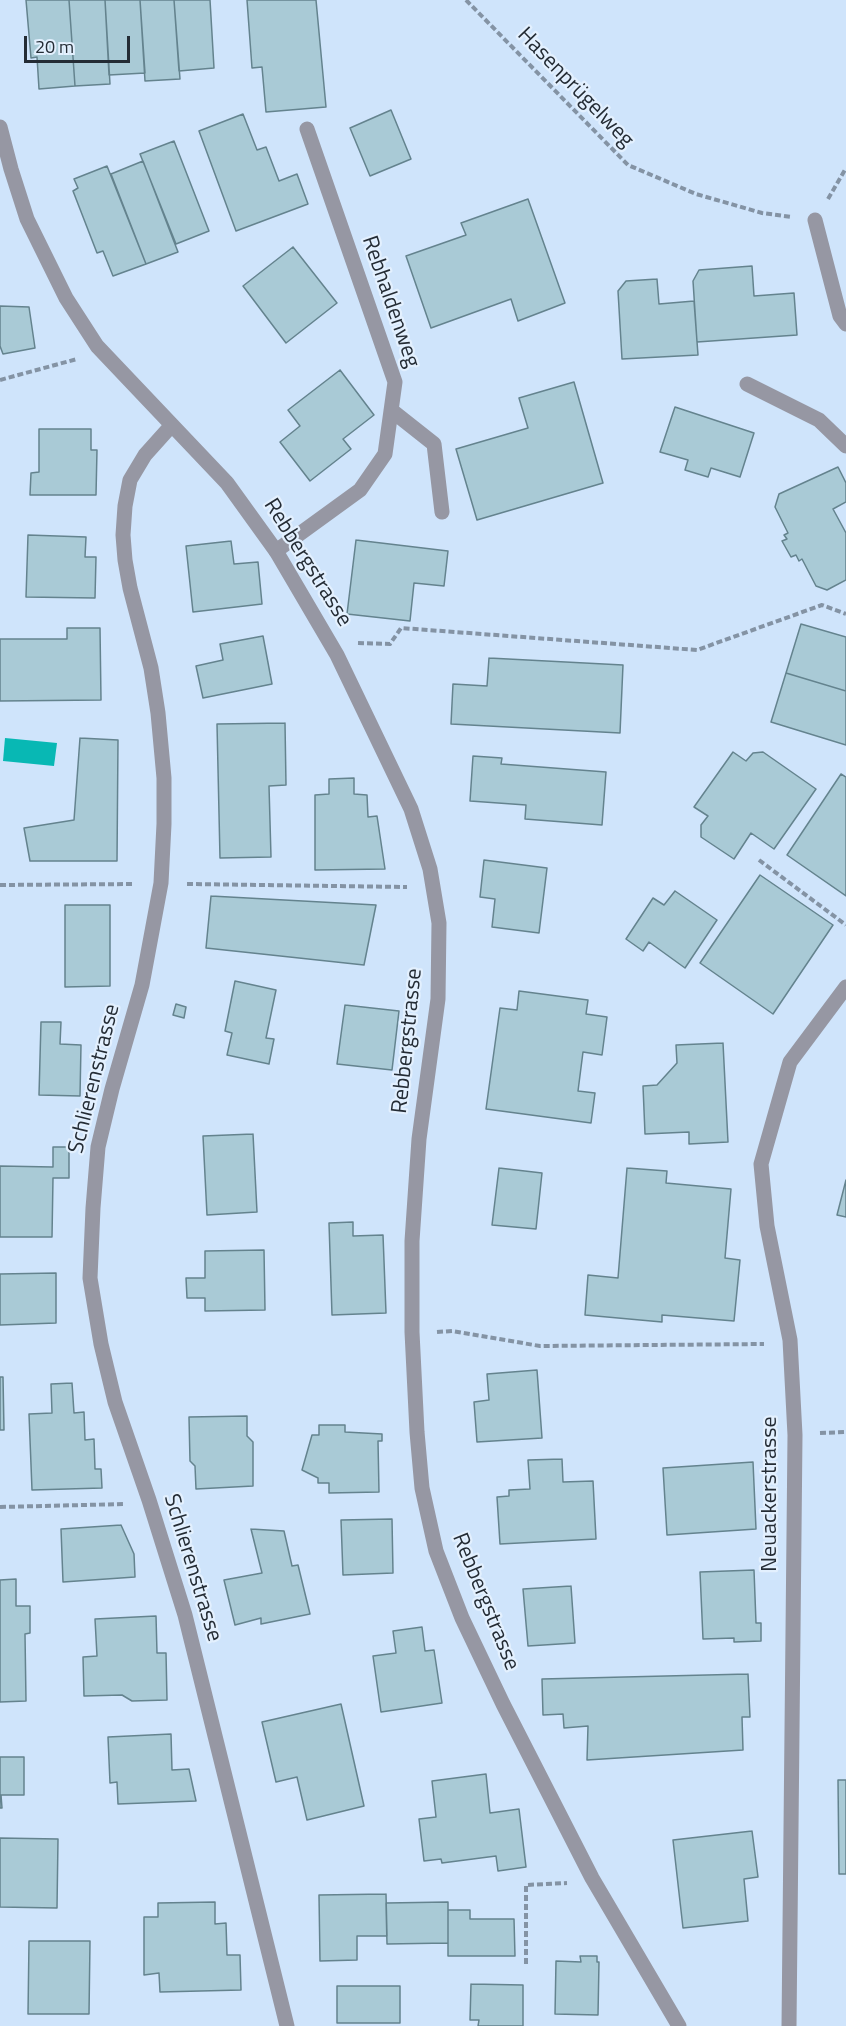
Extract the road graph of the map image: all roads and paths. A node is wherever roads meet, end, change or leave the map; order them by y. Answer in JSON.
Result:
{"nodes":[{"id":1,"x":466,"y":0,"type":"edge"},
{"id":2,"x":0,"y":127,"type":"edge"},
{"id":3,"x":307,"y":129,"type":"dead end"},
{"id":4,"x":846,"y":168,"type":"edge"},
{"id":5,"x":815,"y":220,"type":"junction"},
{"id":6,"x":846,"y":324,"type":"edge"},
{"id":7,"x":97,"y":346,"type":"junction"},
{"id":8,"x":0,"y":380,"type":"edge"},
{"id":9,"x":747,"y":384,"type":"dead end"},
{"id":10,"x":391,"y":410,"type":"junction"},
{"id":11,"x":171,"y":426,"type":"junction"},
{"id":12,"x":846,"y":446,"type":"edge"},
{"id":13,"x":442,"y":512,"type":"dead end"},
{"id":14,"x":276,"y":551,"type":"junction"},
{"id":15,"x":846,"y":614,"type":"edge"},
{"id":16,"x":362,"y":643,"type":"dead end"},
{"id":17,"x":759,"y":860,"type":"dead end"},
{"id":18,"x":141,"y":884,"type":"dead end"},
{"id":19,"x":192,"y":884,"type":"dead end"},
{"id":20,"x":0,"y":885,"type":"edge"},
{"id":21,"x":435,"y":888,"type":"junction"},
{"id":22,"x":846,"y":925,"type":"edge"},
{"id":23,"x":846,"y":987,"type":"edge"},
{"id":24,"x":452,"y":1331,"type":"dead end"},
{"id":25,"x":770,"y":1344,"type":"dead end"},
{"id":26,"x":135,"y":1503,"type":"dead end"},
{"id":27,"x":0,"y":1507,"type":"edge"},
{"id":28,"x":592,"y":1878,"type":"junction"},
{"id":29,"x":526,"y":1964,"type":"dead end"},
{"id":30,"x":287,"y":2026,"type":"edge"},
{"id":31,"x":679,"y":2026,"type":"edge"},
{"id":32,"x":789,"y":2026,"type":"edge"}],
"edges":[{"from":1,"to":5,"type":"path","name":"Hasenprügelweg"},
{"from":2,"to":7,"type":"street","name":"Rebbergstrasse"},
{"from":3,"to":10,"type":"street","name":"Rebhaldenweg"},
{"from":4,"to":5,"type":"path"},
{"from":5,"to":6,"type":"street"},
{"from":7,"to":8,"type":"path"},
{"from":7,"to":11,"type":"street","name":"Rebbergstrasse"},
{"from":9,"to":12,"type":"street"},
{"from":10,"to":13,"type":"street"},
{"from":10,"to":14,"type":"street","name":"Rebhaldenweg"},
{"from":11,"to":14,"type":"street","name":"Rebbergstrasse"},
{"from":11,"to":30,"type":"street","name":"Schlierenstrasse"},
{"from":14,"to":21,"type":"street","name":"Rebbergstrasse"},
{"from":15,"to":16,"type":"path"},
{"from":17,"to":22,"type":"path"},
{"from":18,"to":20,"type":"path"},
{"from":19,"to":21,"type":"path"},
{"from":21,"to":28,"type":"street","name":"Rebbergstrasse"},
{"from":23,"to":32,"type":"street","name":"Neuackerstrasse"},
{"from":24,"to":25,"type":"path"},
{"from":26,"to":27,"type":"path"},
{"from":28,"to":29,"type":"path"},
{"from":28,"to":31,"type":"street","name":"Rebbergstrasse"}]}
